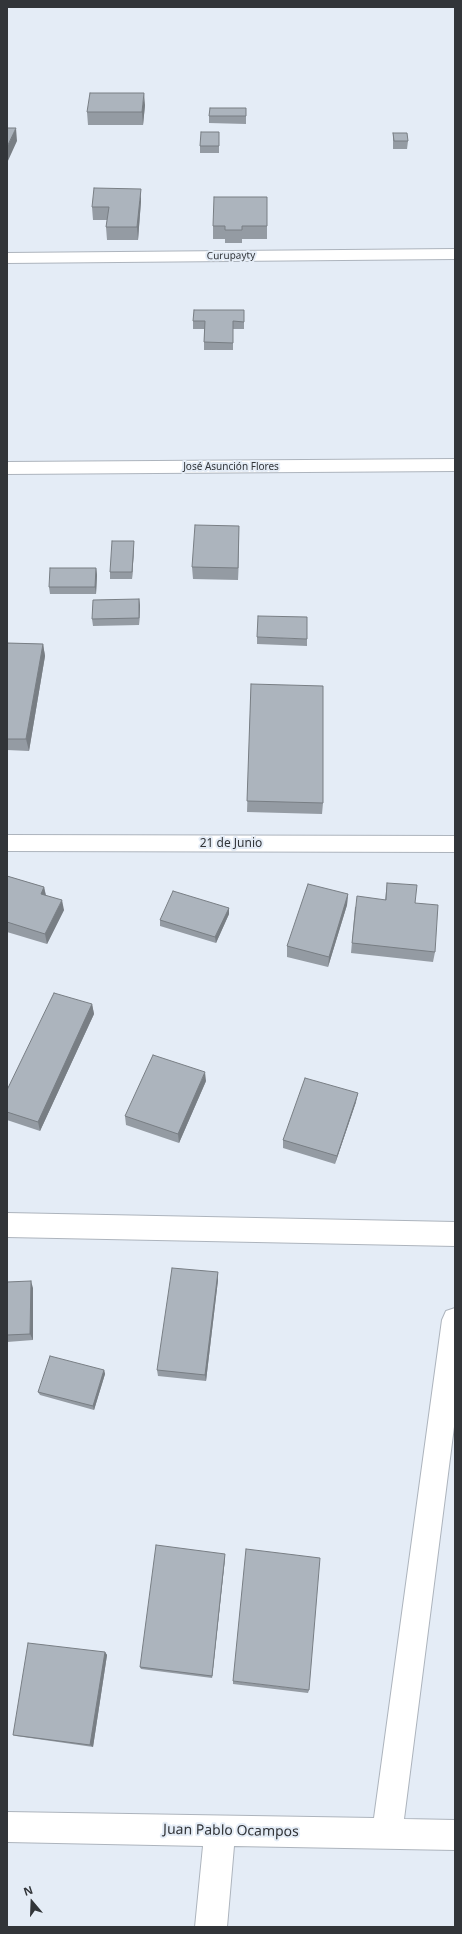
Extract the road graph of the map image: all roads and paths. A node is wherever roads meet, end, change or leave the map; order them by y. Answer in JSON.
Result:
{"nodes":[{"id":1,"x":455,"y":254,"type":"edge"},
{"id":2,"x":7,"y":258,"type":"edge"},
{"id":3,"x":455,"y":465,"type":"edge"},
{"id":4,"x":7,"y":468,"type":"edge"},
{"id":5,"x":7,"y":843,"type":"edge"},
{"id":6,"x":455,"y":844,"type":"edge"},
{"id":7,"x":7,"y":1225,"type":"edge"},
{"id":8,"x":455,"y":1234,"type":"edge"},
{"id":9,"x":455,"y":1320,"type":"edge"},
{"id":10,"x":7,"y":1827,"type":"edge"},
{"id":11,"x":220,"y":1830,"type":"junction"},
{"id":12,"x":387,"y":1833,"type":"junction"},
{"id":13,"x":455,"y":1835,"type":"edge"},
{"id":14,"x":211,"y":1927,"type":"edge"}],
"edges":[{"from":1,"to":2,"type":"street","name":"Curupayty"},
{"from":3,"to":4,"type":"street","name":"José Asunción Flores"},
{"from":5,"to":6,"type":"street","name":"21 de Junio"},
{"from":7,"to":8,"type":"street"},
{"from":9,"to":12,"type":"street"},
{"from":10,"to":11,"type":"street","name":"Juan Pablo Ocampos"},
{"from":11,"to":12,"type":"street","name":"Juan Pablo Ocampos"},
{"from":11,"to":14,"type":"street"},
{"from":12,"to":13,"type":"street","name":"Juan Pablo Ocampos"}]}
